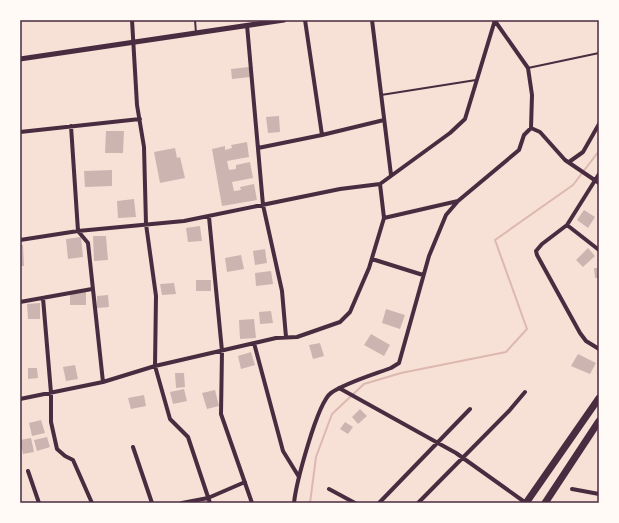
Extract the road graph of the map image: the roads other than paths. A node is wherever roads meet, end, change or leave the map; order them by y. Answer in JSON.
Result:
{"nodes":[{"id":1,"x":132,"y":20,"type":"edge"},
{"id":2,"x":195,"y":20,"type":"edge"},
{"id":3,"x":284,"y":20,"type":"edge"},
{"id":4,"x":305,"y":20,"type":"edge"},
{"id":5,"x":372,"y":20,"type":"edge"},
{"id":6,"x":495,"y":20,"type":"edge"},
{"id":7,"x":247,"y":23,"type":"edge"},
{"id":8,"x":196,"y":33,"type":"junction"},
{"id":9,"x":133,"y":42,"type":"junction"},
{"id":10,"x":599,"y":53,"type":"edge"},
{"id":11,"x":20,"y":59,"type":"edge"},
{"id":12,"x":528,"y":68,"type":"junction"},
{"id":13,"x":477,"y":80,"type":"junction"},
{"id":14,"x":381,"y":95,"type":"junction"},
{"id":15,"x":140,"y":119,"type":"junction"},
{"id":16,"x":384,"y":120,"type":"junction"},
{"id":17,"x":599,"y":124,"type":"edge"},
{"id":18,"x":71,"y":126,"type":"junction"},
{"id":19,"x":531,"y":128,"type":"junction"},
{"id":20,"x":20,"y":132,"type":"edge"},
{"id":21,"x":322,"y":135,"type":"junction"},
{"id":22,"x":258,"y":148,"type":"junction"},
{"id":23,"x":571,"y":164,"type":"junction"},
{"id":24,"x":599,"y":174,"type":"edge"},
{"id":25,"x":391,"y":175,"type":"junction"},
{"id":26,"x":597,"y":182,"type":"edge"},
{"id":27,"x":380,"y":184,"type":"junction"},
{"id":28,"x":458,"y":201,"type":"junction"},
{"id":29,"x":263,"y":205,"type":"junction"},
{"id":30,"x":209,"y":217,"type":"junction"},
{"id":31,"x":384,"y":218,"type":"junction"},
{"id":32,"x":146,"y":224,"type":"junction"},
{"id":33,"x":566,"y":225,"type":"junction"},
{"id":34,"x":78,"y":231,"type":"junction"},
{"id":35,"x":20,"y":240,"type":"edge"},
{"id":36,"x":599,"y":250,"type":"edge"},
{"id":37,"x":372,"y":259,"type":"junction"},
{"id":38,"x":423,"y":274,"type":"junction"},
{"id":39,"x":92,"y":289,"type":"junction"},
{"id":40,"x":43,"y":298,"type":"junction"},
{"id":41,"x":20,"y":302,"type":"edge"},
{"id":42,"x":286,"y":338,"type":"junction"},
{"id":43,"x":254,"y":343,"type":"junction"},
{"id":44,"x":599,"y":349,"type":"edge"},
{"id":45,"x":222,"y":351,"type":"junction"},
{"id":46,"x":155,"y":366,"type":"junction"},
{"id":47,"x":103,"y":382,"type":"junction"},
{"id":48,"x":339,"y":388,"type":"junction"},
{"id":49,"x":525,"y":392,"type":"dead end"},
{"id":50,"x":51,"y":394,"type":"junction"},
{"id":51,"x":599,"y":398,"type":"edge"},
{"id":52,"x":20,"y":399,"type":"edge"},
{"id":53,"x":470,"y":410,"type":"dead end"},
{"id":54,"x":599,"y":421,"type":"edge"},
{"id":55,"x":437,"y":443,"type":"junction"},
{"id":56,"x":133,"y":447,"type":"dead end"},
{"id":57,"x":463,"y":458,"type":"junction"},
{"id":58,"x":28,"y":471,"type":"dead end"},
{"id":59,"x":299,"y":477,"type":"junction"},
{"id":60,"x":245,"y":482,"type":"junction"},
{"id":61,"x":329,"y":489,"type":"dead end"},
{"id":62,"x":572,"y":489,"type":"dead end"},
{"id":63,"x":599,"y":494,"type":"edge"},
{"id":64,"x":208,"y":498,"type":"junction"},
{"id":65,"x":39,"y":503,"type":"edge"},
{"id":66,"x":92,"y":503,"type":"edge"},
{"id":67,"x":152,"y":503,"type":"edge"},
{"id":68,"x":182,"y":503,"type":"edge"},
{"id":69,"x":210,"y":503,"type":"edge"},
{"id":70,"x":252,"y":503,"type":"edge"},
{"id":71,"x":294,"y":503,"type":"edge"},
{"id":72,"x":355,"y":503,"type":"edge"},
{"id":73,"x":379,"y":503,"type":"edge"},
{"id":74,"x":418,"y":503,"type":"edge"},
{"id":75,"x":526,"y":503,"type":"edge"},
{"id":76,"x":545,"y":503,"type":"edge"}],
"edges":[{"from":1,"to":9,"type":"street"},
{"from":2,"to":8,"type":"lane"},
{"from":3,"to":7,"type":"street"},
{"from":4,"to":21,"type":"street"},
{"from":5,"to":14,"type":"street"},
{"from":6,"to":12,"type":"street"},
{"from":6,"to":13,"type":"street"},
{"from":7,"to":8,"type":"street"},
{"from":7,"to":22,"type":"street"},
{"from":8,"to":9,"type":"street"},
{"from":9,"to":11,"type":"street"},
{"from":9,"to":15,"type":"street"},
{"from":10,"to":12,"type":"lane"},
{"from":12,"to":19,"type":"street"},
{"from":13,"to":14,"type":"lane"},
{"from":13,"to":25,"type":"street"},
{"from":14,"to":16,"type":"street"},
{"from":15,"to":18,"type":"street"},
{"from":15,"to":32,"type":"street"},
{"from":16,"to":21,"type":"street"},
{"from":16,"to":25,"type":"street"},
{"from":17,"to":23,"type":"street"},
{"from":18,"to":20,"type":"street"},
{"from":18,"to":34,"type":"street"},
{"from":19,"to":23,"type":"street"},
{"from":19,"to":28,"type":"street"},
{"from":21,"to":22,"type":"street"},
{"from":22,"to":29,"type":"street"},
{"from":23,"to":26,"type":"street"},
{"from":24,"to":26,"type":"street"},
{"from":25,"to":27,"type":"street"},
{"from":26,"to":33,"type":"street"},
{"from":27,"to":29,"type":"street"},
{"from":27,"to":31,"type":"street"},
{"from":28,"to":31,"type":"street"},
{"from":28,"to":38,"type":"street"},
{"from":29,"to":30,"type":"street"},
{"from":29,"to":42,"type":"street"},
{"from":30,"to":32,"type":"street"},
{"from":30,"to":45,"type":"street"},
{"from":31,"to":37,"type":"street"},
{"from":32,"to":34,"type":"street"},
{"from":32,"to":46,"type":"street"},
{"from":33,"to":36,"type":"street"},
{"from":33,"to":44,"type":"street"},
{"from":34,"to":35,"type":"street"},
{"from":34,"to":39,"type":"street"},
{"from":37,"to":38,"type":"street"},
{"from":37,"to":42,"type":"street"},
{"from":38,"to":48,"type":"street"},
{"from":39,"to":40,"type":"street"},
{"from":39,"to":47,"type":"street"},
{"from":40,"to":41,"type":"street"},
{"from":40,"to":50,"type":"street"},
{"from":42,"to":43,"type":"street"},
{"from":43,"to":45,"type":"street"},
{"from":43,"to":59,"type":"street"},
{"from":45,"to":46,"type":"street"},
{"from":45,"to":60,"type":"street"},
{"from":46,"to":47,"type":"street"},
{"from":46,"to":64,"type":"street"},
{"from":47,"to":50,"type":"street"},
{"from":48,"to":55,"type":"street"},
{"from":48,"to":59,"type":"street"},
{"from":49,"to":57,"type":"street"},
{"from":50,"to":52,"type":"street"},
{"from":50,"to":66,"type":"street"},
{"from":51,"to":75,"type":"highway"},
{"from":53,"to":55,"type":"street"},
{"from":54,"to":76,"type":"highway"},
{"from":55,"to":57,"type":"street"},
{"from":55,"to":73,"type":"street"},
{"from":56,"to":67,"type":"street"},
{"from":57,"to":74,"type":"street"},
{"from":57,"to":75,"type":"street"},
{"from":58,"to":65,"type":"street"},
{"from":59,"to":71,"type":"street"},
{"from":60,"to":64,"type":"street"},
{"from":60,"to":70,"type":"street"},
{"from":61,"to":72,"type":"street"},
{"from":62,"to":63,"type":"street"},
{"from":64,"to":68,"type":"street"},
{"from":64,"to":69,"type":"street"}]}
